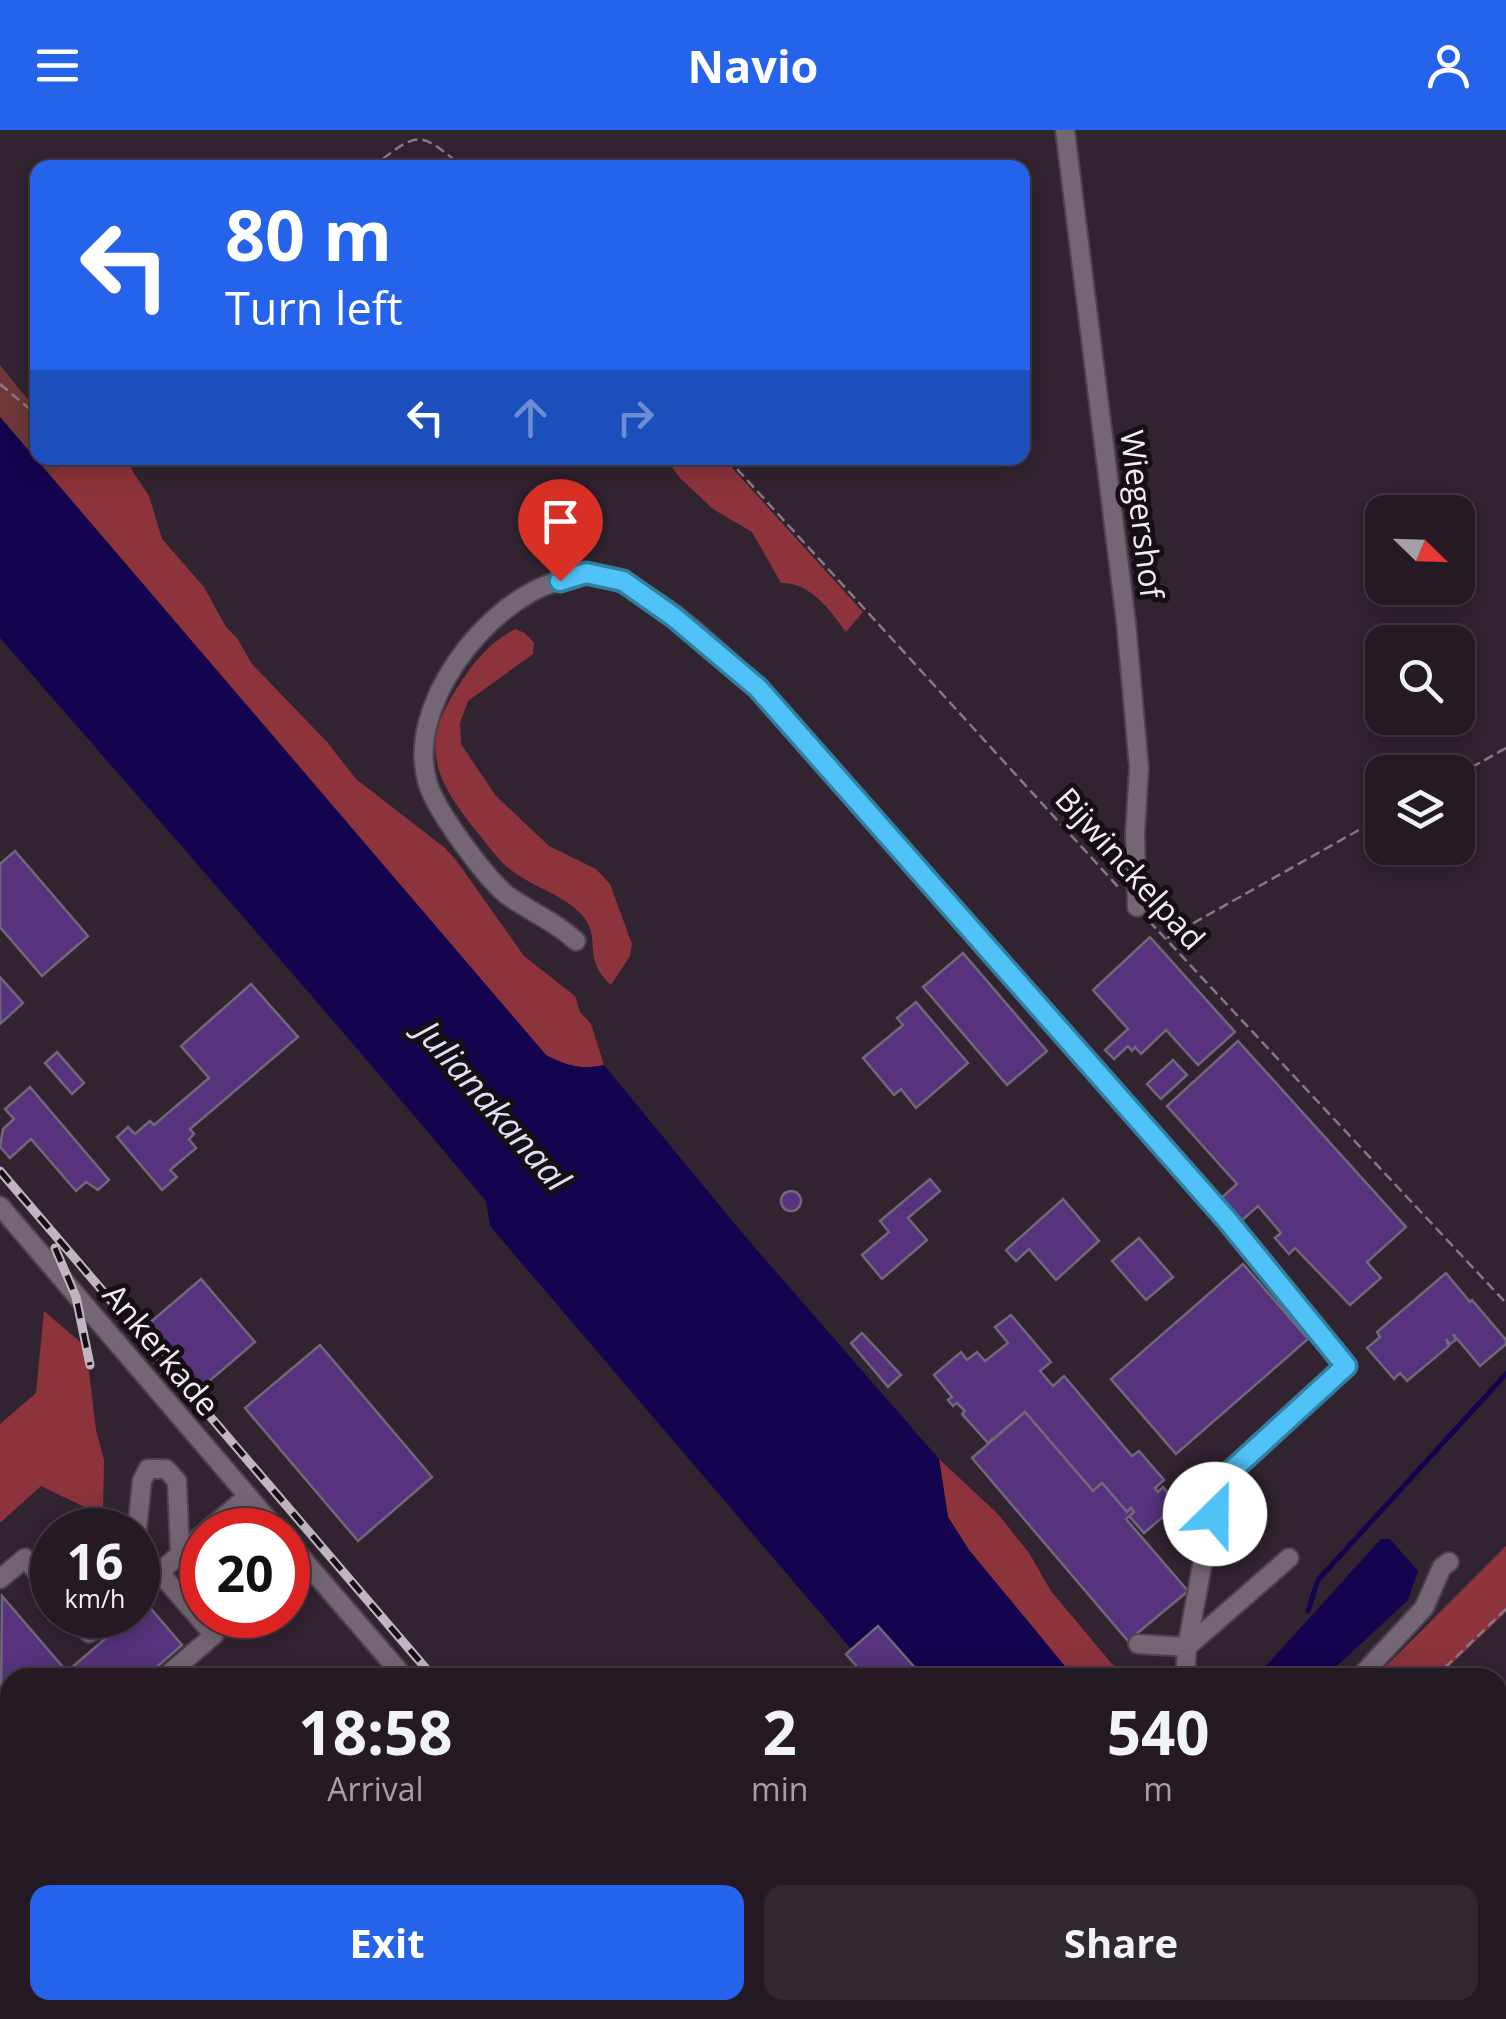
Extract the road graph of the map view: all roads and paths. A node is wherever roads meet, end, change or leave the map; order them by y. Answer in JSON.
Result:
{"nodes":[{"id":1,"x":1065,"y":130,"type":"edge"},
{"id":2,"x":411,"y":132,"type":"dead end"},
{"id":3,"x":432,"y":134,"type":"dead end"},
{"id":4,"x":380,"y":160,"type":"edge"},
{"id":5,"x":456,"y":160,"type":"edge"},
{"id":6,"x":0,"y":384,"type":"edge"},
{"id":7,"x":30,"y":409,"type":"edge"},
{"id":8,"x":733,"y":465,"type":"edge"},
{"id":9,"x":1506,"y":748,"type":"edge"},
{"id":10,"x":1475,"y":765,"type":"edge"},
{"id":11,"x":1365,"y":827,"type":"edge"},
{"id":12,"x":1137,"y":907,"type":"junction"},
{"id":13,"x":1166,"y":939,"type":"junction"},
{"id":14,"x":576,"y":941,"type":"dead end"},
{"id":15,"x":0,"y":1206,"type":"edge"},
{"id":16,"x":1506,"y":1304,"type":"edge"},
{"id":17,"x":248,"y":1496,"type":"junction"},
{"id":18,"x":139,"y":1508,"type":"edge"},
{"id":19,"x":234,"y":1508,"type":"edge"},
{"id":20,"x":259,"y":1508,"type":"edge"},
{"id":21,"x":180,"y":1554,"type":"joint"},
{"id":22,"x":1289,"y":1558,"type":"dead end"},
{"id":23,"x":1449,"y":1562,"type":"dead end"},
{"id":24,"x":30,"y":1565,"type":"edge"},
{"id":25,"x":310,"y":1568,"type":"edge"},
{"id":26,"x":160,"y":1571,"type":"edge"},
{"id":27,"x":160,"y":1573,"type":"edge"},
{"id":28,"x":0,"y":1579,"type":"edge"},
{"id":29,"x":1506,"y":1609,"type":"edge"},
{"id":30,"x":1138,"y":1644,"type":"dead end"},
{"id":31,"x":1187,"y":1647,"type":"junction"},
{"id":32,"x":176,"y":1668,"type":"edge"},
{"id":33,"x":396,"y":1668,"type":"edge"},
{"id":34,"x":1186,"y":1668,"type":"edge"},
{"id":35,"x":1368,"y":1668,"type":"edge"},
{"id":36,"x":1444,"y":1668,"type":"edge"}],
"edges":[{"from":1,"to":12,"type":"street","name":"Wiegershof"},
{"from":2,"to":4,"type":"path"},
{"from":3,"to":5,"type":"path"},
{"from":6,"to":7,"type":"path"},
{"from":8,"to":12,"type":"path","name":"Bijwinckelpad"},
{"from":9,"to":10,"type":"path"},
{"from":11,"to":13,"type":"path"},
{"from":12,"to":13,"type":"path","name":"Bijwinckelpad"},
{"from":13,"to":16,"type":"path","name":"Bijwinckelpad"},
{"from":14,"to":31,"type":"street"},
{"from":15,"to":17,"type":"street","name":"Ankerkade"},
{"from":17,"to":19,"type":"street"},
{"from":17,"to":20,"type":"street","name":"Ankerkade"},
{"from":18,"to":21,"type":"street"},
{"from":21,"to":26,"type":"street"},
{"from":22,"to":31,"type":"street"},
{"from":23,"to":35,"type":"street"},
{"from":24,"to":28,"type":"street"},
{"from":25,"to":33,"type":"street"},
{"from":27,"to":32,"type":"street"},
{"from":29,"to":36,"type":"path"},
{"from":30,"to":31,"type":"street"},
{"from":31,"to":34,"type":"street"}]}
